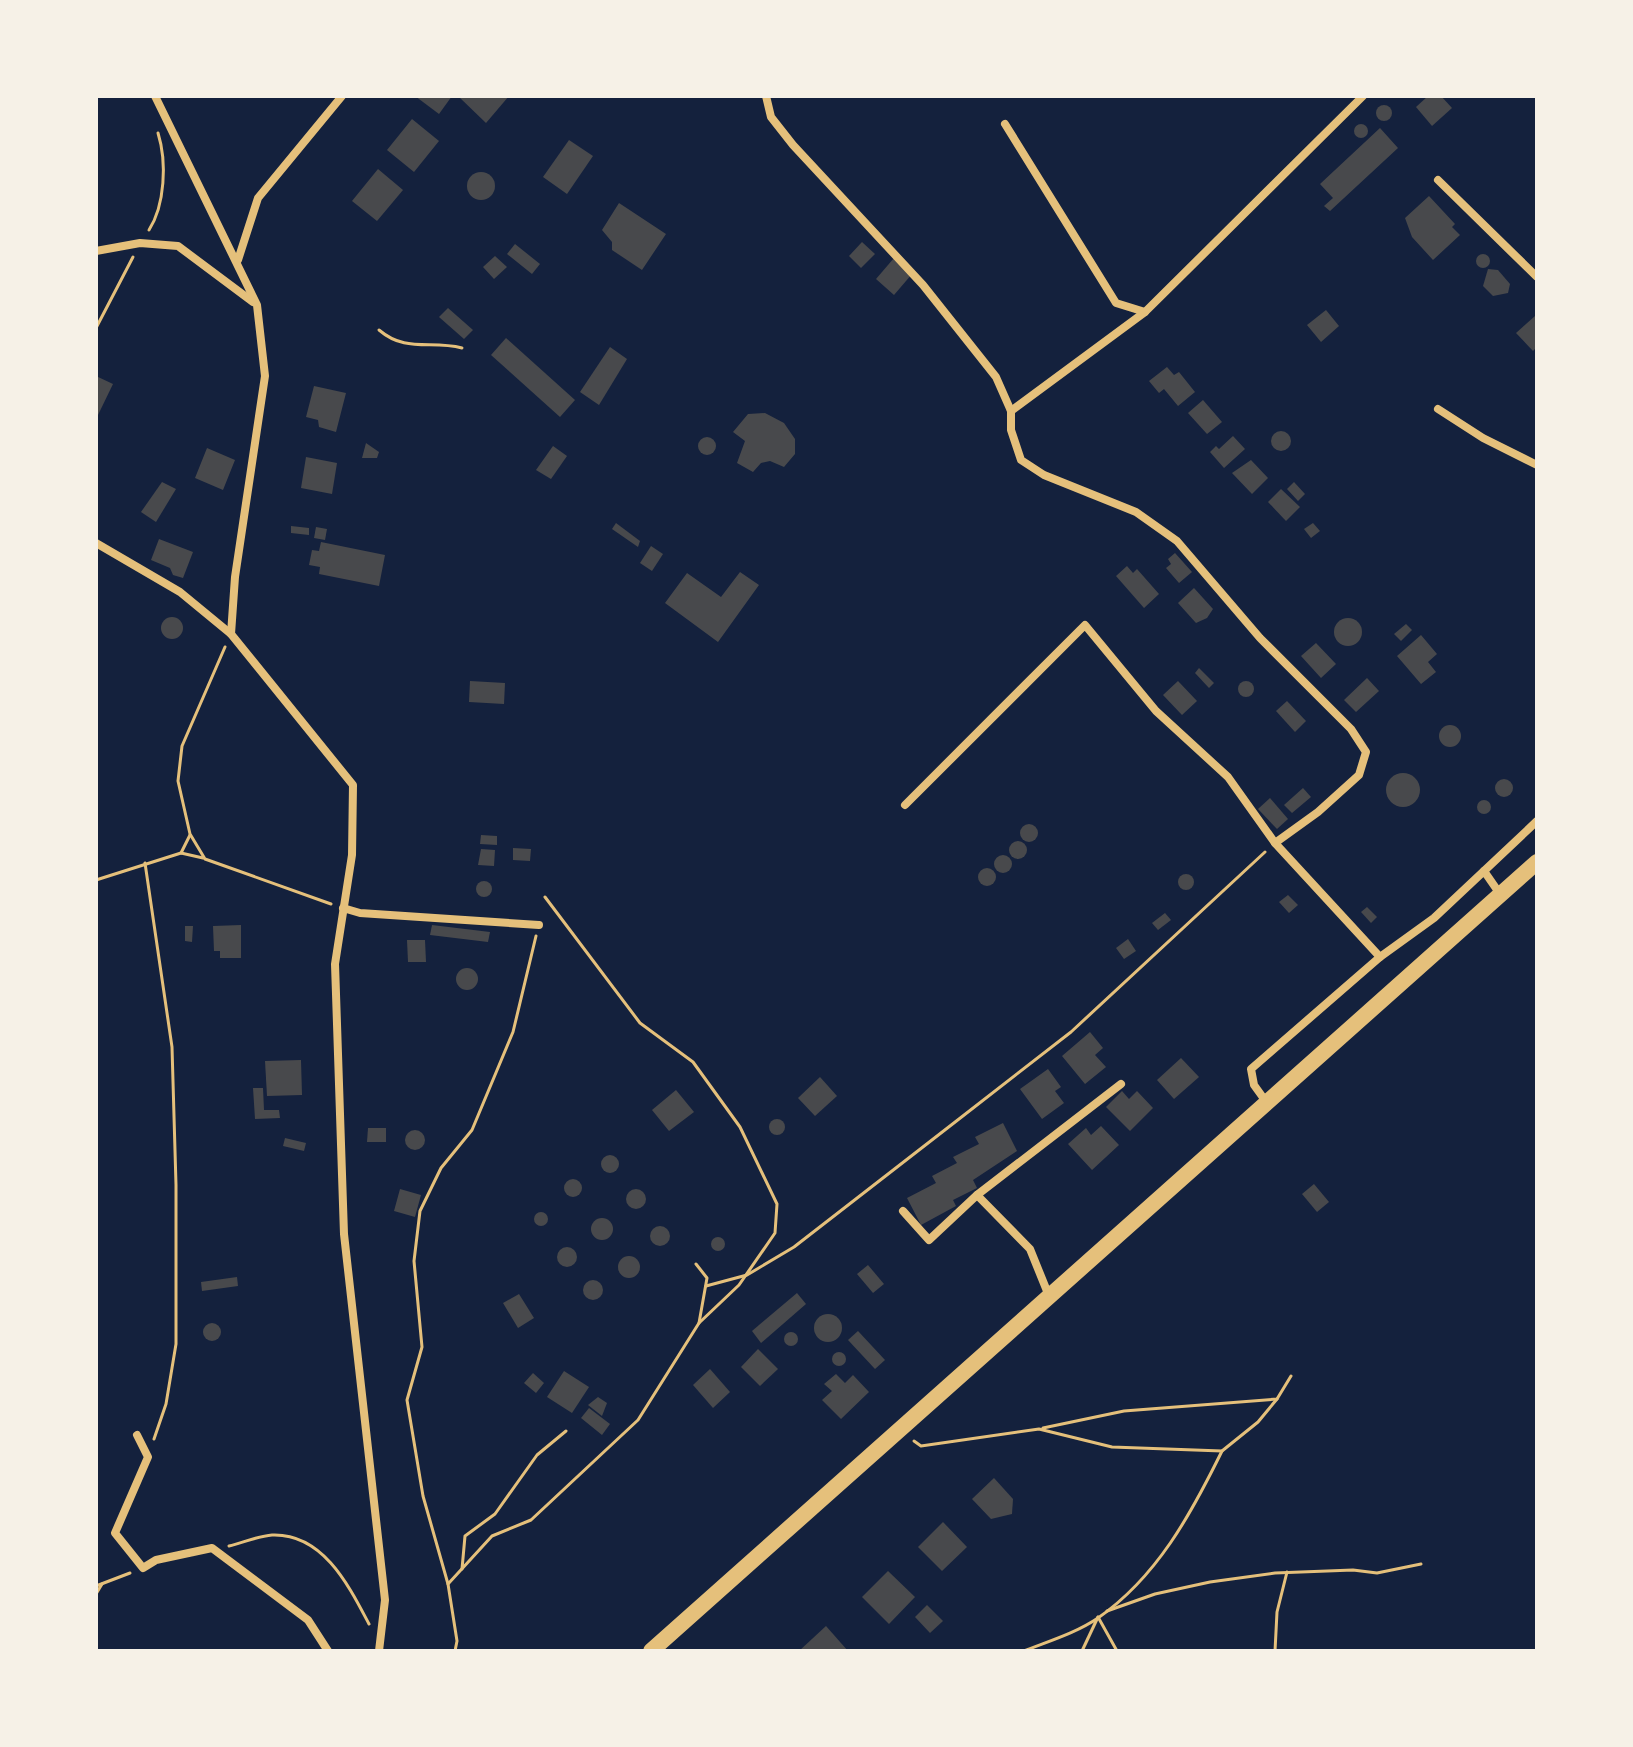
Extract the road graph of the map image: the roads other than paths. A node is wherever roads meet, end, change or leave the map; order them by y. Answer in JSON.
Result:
{"nodes":[{"id":1,"x":155,"y":96,"type":"edge"},
{"id":2,"x":342,"y":96,"type":"edge"},
{"id":3,"x":766,"y":96,"type":"edge"},
{"id":4,"x":1363,"y":96,"type":"edge"},
{"id":5,"x":1005,"y":124,"type":"dead end"},
{"id":6,"x":1438,"y":180,"type":"dead end"},
{"id":7,"x":96,"y":251,"type":"edge"},
{"id":8,"x":238,"y":260,"type":"junction"},
{"id":9,"x":1537,"y":277,"type":"edge"},
{"id":10,"x":257,"y":305,"type":"junction"},
{"id":11,"x":1145,"y":312,"type":"junction"},
{"id":12,"x":1438,"y":409,"type":"dead end"},
{"id":13,"x":1011,"y":411,"type":"junction"},
{"id":14,"x":1537,"y":465,"type":"edge"},
{"id":15,"x":96,"y":543,"type":"edge"},
{"id":16,"x":231,"y":634,"type":"junction"},
{"id":17,"x":905,"y":805,"type":"dead end"},
{"id":18,"x":1537,"y":821,"type":"edge"},
{"id":19,"x":1275,"y":843,"type":"junction"},
{"id":20,"x":1537,"y":862,"type":"edge"},
{"id":21,"x":1484,"y":871,"type":"junction"},
{"id":22,"x":1501,"y":895,"type":"junction"},
{"id":23,"x":343,"y":908,"type":"junction"},
{"id":24,"x":539,"y":925,"type":"road end"},
{"id":25,"x":1380,"y":957,"type":"junction"},
{"id":26,"x":1121,"y":1084,"type":"dead end"},
{"id":27,"x":1267,"y":1103,"type":"junction"},
{"id":28,"x":977,"y":1195,"type":"junction"},
{"id":29,"x":903,"y":1211,"type":"dead end"},
{"id":30,"x":1049,"y":1297,"type":"junction"},
{"id":31,"x":137,"y":1435,"type":"dead end"},
{"id":32,"x":379,"y":1648,"type":"edge"},
{"id":33,"x":328,"y":1651,"type":"edge"},
{"id":34,"x":651,"y":1651,"type":"edge"}],
"edges":[{"from":1,"to":8,"type":"street"},
{"from":2,"to":8,"type":"street"},
{"from":3,"to":13,"type":"street"},
{"from":4,"to":11,"type":"street"},
{"from":5,"to":11,"type":"street"},
{"from":6,"to":9,"type":"street"},
{"from":7,"to":10,"type":"street"},
{"from":8,"to":10,"type":"street"},
{"from":10,"to":16,"type":"street"},
{"from":11,"to":13,"type":"street"},
{"from":12,"to":14,"type":"street"},
{"from":13,"to":19,"type":"street"},
{"from":15,"to":16,"type":"street"},
{"from":16,"to":23,"type":"street"},
{"from":17,"to":19,"type":"street"},
{"from":18,"to":21,"type":"street"},
{"from":19,"to":25,"type":"street"},
{"from":20,"to":22,"type":"main road"},
{"from":21,"to":22,"type":"street"},
{"from":21,"to":25,"type":"street"},
{"from":22,"to":27,"type":"main road"},
{"from":23,"to":24,"type":"street"},
{"from":23,"to":32,"type":"street"},
{"from":25,"to":27,"type":"street"},
{"from":26,"to":28,"type":"street"},
{"from":27,"to":30,"type":"main road"},
{"from":28,"to":29,"type":"street"},
{"from":28,"to":30,"type":"street"},
{"from":30,"to":34,"type":"main road"},
{"from":31,"to":33,"type":"street"}]}
